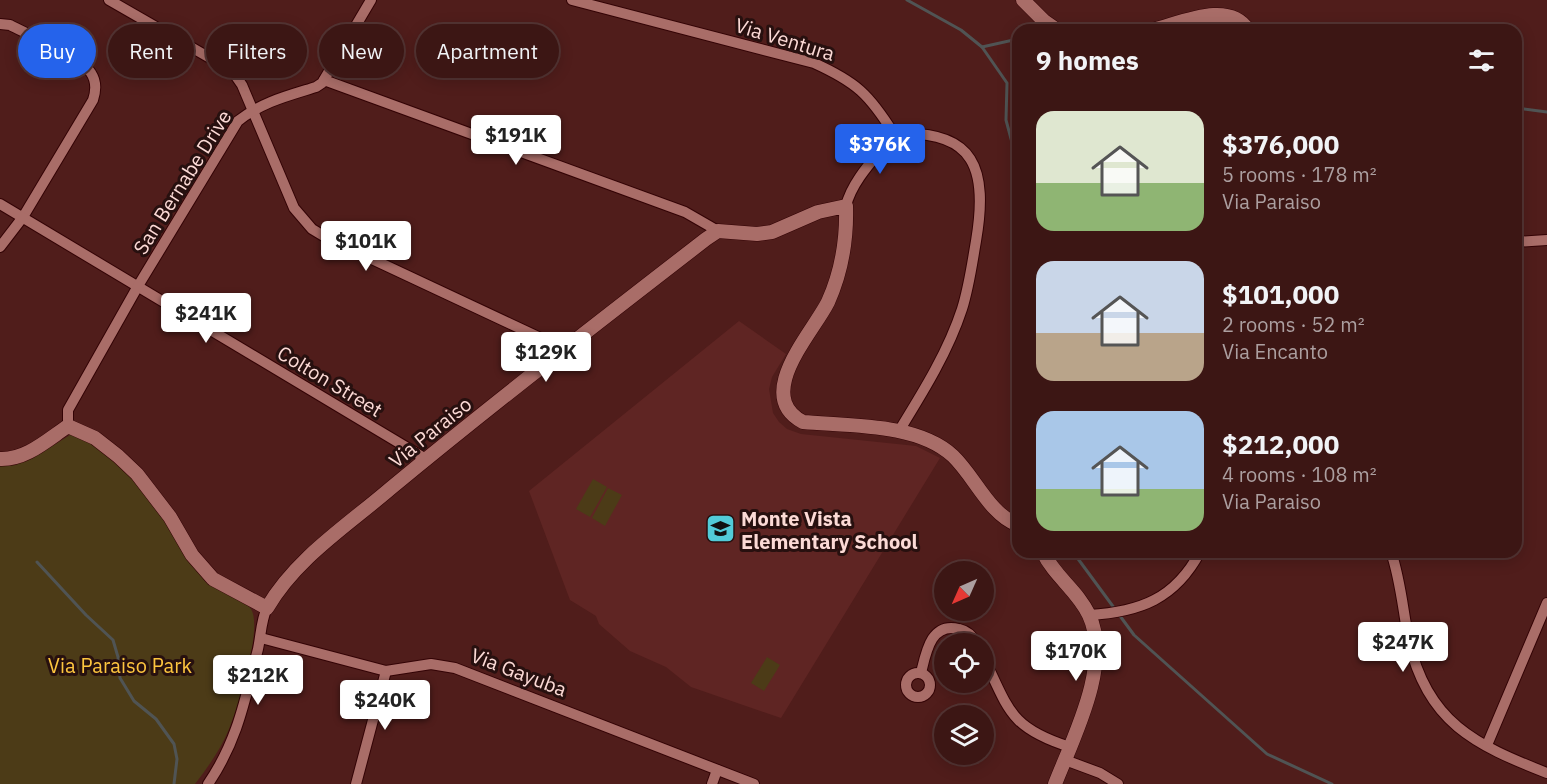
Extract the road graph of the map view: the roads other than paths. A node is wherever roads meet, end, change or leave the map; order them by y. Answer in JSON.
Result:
{"nodes":[{"id":1,"x":109,"y":0,"type":"edge"},
{"id":2,"x":371,"y":0,"type":"edge"},
{"id":3,"x":572,"y":0,"type":"edge"},
{"id":4,"x":1023,"y":0,"type":"edge"},
{"id":5,"x":0,"y":24,"type":"edge"},
{"id":6,"x":1048,"y":24,"type":"edge"},
{"id":7,"x":1175,"y":24,"type":"edge"},
{"id":8,"x":1244,"y":24,"type":"edge"},
{"id":9,"x":324,"y":80,"type":"junction"},
{"id":10,"x":252,"y":110,"type":"junction"},
{"id":11,"x":894,"y":134,"type":"junction"},
{"id":12,"x":0,"y":204,"type":"edge"},
{"id":13,"x":846,"y":206,"type":"junction"},
{"id":14,"x":23,"y":217,"type":"junction"},
{"id":15,"x":718,"y":231,"type":"junction"},
{"id":16,"x":1547,"y":240,"type":"edge"},
{"id":17,"x":1522,"y":242,"type":"edge"},
{"id":18,"x":0,"y":247,"type":"edge"},
{"id":19,"x":138,"y":286,"type":"junction"},
{"id":20,"x":564,"y":349,"type":"junction"},
{"id":21,"x":68,"y":426,"type":"junction"},
{"id":22,"x":899,"y":431,"type":"junction"},
{"id":23,"x":0,"y":459,"type":"edge"},
{"id":24,"x":426,"y":459,"type":"junction"},
{"id":25,"x":1012,"y":522,"type":"edge"},
{"id":26,"x":1047,"y":558,"type":"edge"},
{"id":27,"x":1196,"y":558,"type":"edge"},
{"id":28,"x":1393,"y":558,"type":"edge"},
{"id":29,"x":1547,"y":603,"type":"edge"},
{"id":30,"x":267,"y":608,"type":"junction"},
{"id":31,"x":1089,"y":615,"type":"junction"},
{"id":32,"x":938,"y":633,"type":"edge"},
{"id":33,"x":968,"y":633,"type":"edge"},
{"id":34,"x":934,"y":636,"type":"edge"},
{"id":35,"x":261,"y":638,"type":"junction"},
{"id":36,"x":386,"y":671,"type":"junction"},
{"id":37,"x":921,"y":673,"type":"dead end"},
{"id":38,"x":994,"y":677,"type":"edge"},
{"id":39,"x":1487,"y":745,"type":"junction"},
{"id":40,"x":1067,"y":754,"type":"junction"},
{"id":41,"x":717,"y":770,"type":"junction"},
{"id":42,"x":1547,"y":772,"type":"edge"},
{"id":43,"x":208,"y":784,"type":"edge"},
{"id":44,"x":356,"y":784,"type":"edge"},
{"id":45,"x":712,"y":784,"type":"edge"},
{"id":46,"x":754,"y":784,"type":"edge"},
{"id":47,"x":1055,"y":784,"type":"edge"},
{"id":48,"x":1118,"y":784,"type":"edge"}],
"edges":[{"from":1,"to":10,"type":"street"},
{"from":2,"to":9,"type":"street"},
{"from":3,"to":11,"type":"street","name":"Via Ventura"},
{"from":4,"to":6,"type":"street"},
{"from":5,"to":14,"type":"street"},
{"from":7,"to":8,"type":"street"},
{"from":9,"to":10,"type":"street","name":"San Bernabe Drive"},
{"from":9,"to":15,"type":"street"},
{"from":10,"to":19,"type":"street","name":"San Bernabe Drive"},
{"from":10,"to":20,"type":"street"},
{"from":11,"to":13,"type":"street"},
{"from":11,"to":22,"type":"street"},
{"from":12,"to":14,"type":"street","name":"Colton Street"},
{"from":13,"to":15,"type":"street"},
{"from":13,"to":22,"type":"street"},
{"from":14,"to":18,"type":"street"},
{"from":14,"to":19,"type":"street","name":"Colton Street"},
{"from":15,"to":20,"type":"street","name":"Via Paraiso"},
{"from":16,"to":17,"type":"street"},
{"from":19,"to":21,"type":"street","name":"San Bernabe Drive"},
{"from":19,"to":24,"type":"street","name":"Colton Street"},
{"from":20,"to":24,"type":"street","name":"Via Paraiso"},
{"from":21,"to":23,"type":"street"},
{"from":21,"to":30,"type":"street"},
{"from":22,"to":25,"type":"street"},
{"from":24,"to":30,"type":"street","name":"Via Paraiso"},
{"from":26,"to":31,"type":"street"},
{"from":27,"to":31,"type":"street"},
{"from":28,"to":39,"type":"street"},
{"from":29,"to":39,"type":"street"},
{"from":30,"to":35,"type":"street","name":"Via Paraiso"},
{"from":31,"to":40,"type":"street"},
{"from":32,"to":33,"type":"street"},
{"from":34,"to":37,"type":"street"},
{"from":35,"to":36,"type":"street","name":"Via Gayuba"},
{"from":35,"to":43,"type":"street","name":"Via Paraiso"},
{"from":36,"to":41,"type":"street","name":"Via Gayuba"},
{"from":36,"to":44,"type":"street"},
{"from":38,"to":40,"type":"street"},
{"from":39,"to":42,"type":"street"},
{"from":40,"to":47,"type":"street"},
{"from":40,"to":48,"type":"street"},
{"from":41,"to":45,"type":"street"},
{"from":41,"to":46,"type":"street","name":"Via Gayuba"}]}
